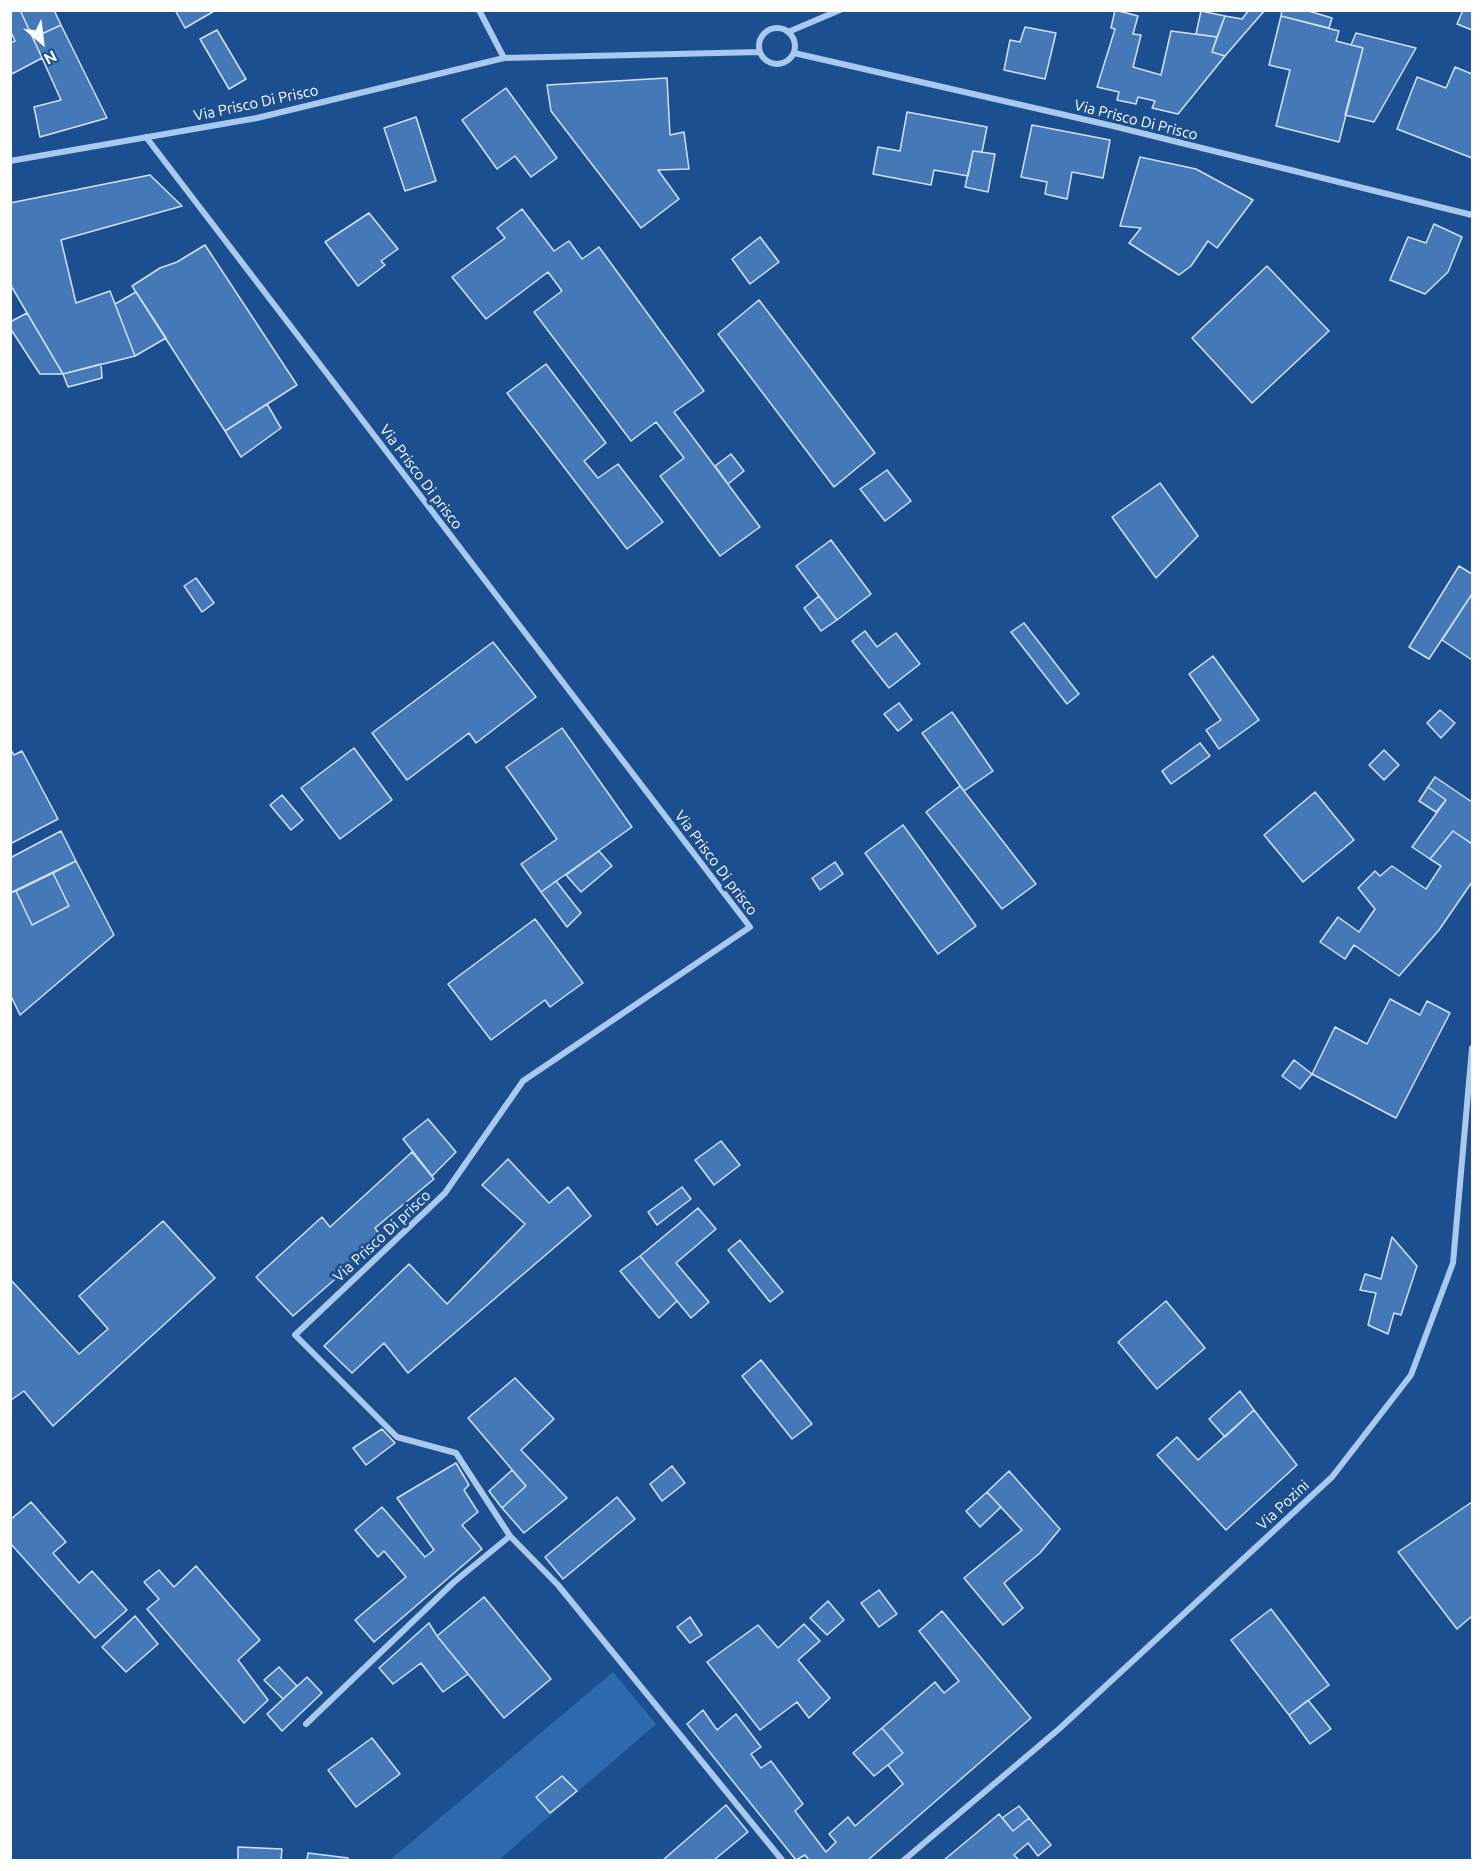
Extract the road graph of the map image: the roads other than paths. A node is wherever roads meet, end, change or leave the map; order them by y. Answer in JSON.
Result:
{"nodes":[{"id":1,"x":479,"y":10,"type":"edge"},
{"id":2,"x":840,"y":10,"type":"edge"},
{"id":3,"x":788,"y":32,"type":"junction"},
{"id":4,"x":760,"y":52,"type":"junction"},
{"id":5,"x":794,"y":53,"type":"junction"},
{"id":6,"x":504,"y":58,"type":"junction"},
{"id":7,"x":146,"y":137,"type":"junction"},
{"id":8,"x":10,"y":161,"type":"edge"},
{"id":9,"x":1473,"y":215,"type":"edge"},
{"id":10,"x":1473,"y":1048,"type":"edge"},
{"id":11,"x":510,"y":1536,"type":"junction"},
{"id":12,"x":306,"y":1724,"type":"dead end"},
{"id":13,"x":782,"y":1860,"type":"edge"},
{"id":14,"x":904,"y":1860,"type":"edge"}],
"edges":[{"from":1,"to":6,"type":"street"},
{"from":2,"to":3,"type":"street"},
{"from":3,"to":4,"type":"street"},
{"from":3,"to":5,"type":"street"},
{"from":4,"to":5,"type":"street"},
{"from":4,"to":6,"type":"street","name":"Via Prisco Di Prisco"},
{"from":5,"to":9,"type":"street","name":"Via Prisco Di Prisco"},
{"from":6,"to":7,"type":"street","name":"Via Prisco Di Prisco"},
{"from":7,"to":8,"type":"street","name":"Via Prisco Di Prisco"},
{"from":7,"to":11,"type":"street","name":"Via Prisco Di prisco"},
{"from":10,"to":14,"type":"street","name":"Via Pozini"},
{"from":11,"to":12,"type":"street"},
{"from":11,"to":13,"type":"street"}]}
